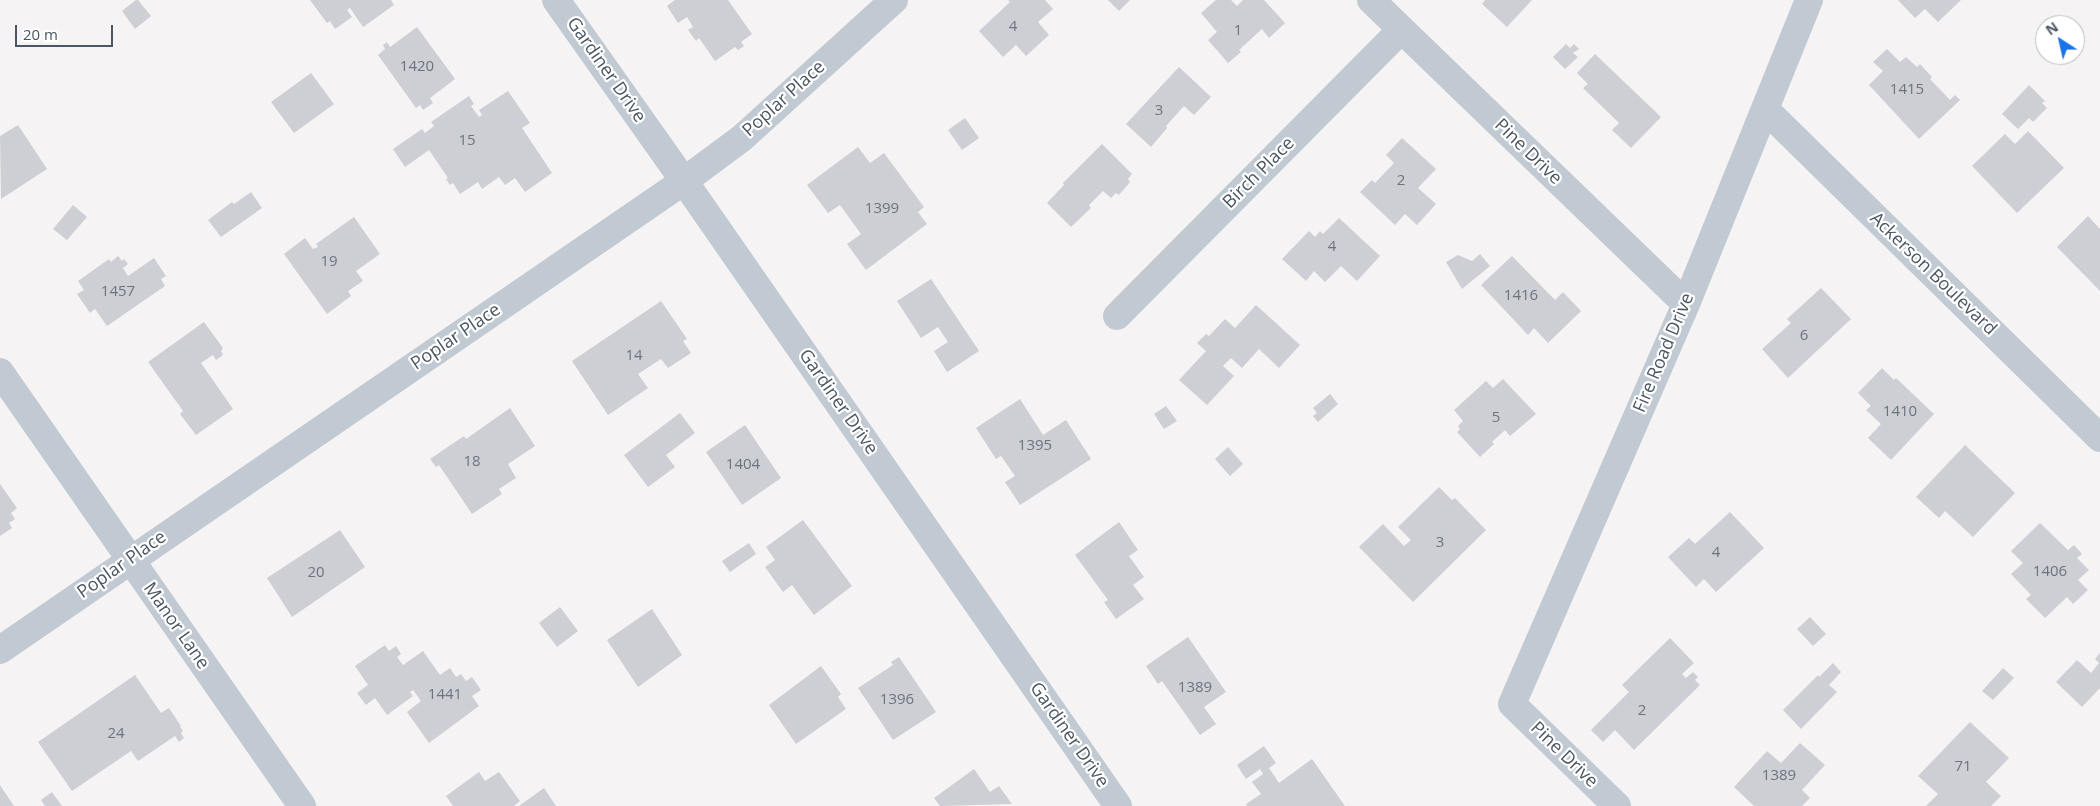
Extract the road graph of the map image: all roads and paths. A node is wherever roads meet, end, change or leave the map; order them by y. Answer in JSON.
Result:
{"nodes":[{"id":1,"x":556,"y":0,"type":"edge"},
{"id":2,"x":894,"y":0,"type":"edge"},
{"id":3,"x":1371,"y":0,"type":"edge"},
{"id":4,"x":1809,"y":0,"type":"edge"},
{"id":5,"x":1401,"y":30,"type":"junction"},
{"id":6,"x":1766,"y":110,"type":"junction"},
{"id":7,"x":684,"y":181,"type":"junction"},
{"id":8,"x":1686,"y":304,"type":"junction"},
{"id":9,"x":1116,"y":316,"type":"dead end"},
{"id":10,"x":0,"y":372,"type":"edge"},
{"id":11,"x":2100,"y":438,"type":"edge"},
{"id":12,"x":130,"y":560,"type":"junction"},
{"id":13,"x":0,"y":650,"type":"edge"},
{"id":14,"x":1512,"y":704,"type":"joint"},
{"id":15,"x":302,"y":806,"type":"edge"},
{"id":16,"x":1118,"y":806,"type":"edge"},
{"id":17,"x":1617,"y":806,"type":"edge"}],
"edges":[{"from":1,"to":7,"type":"street","name":"Gardiner Drive"},
{"from":2,"to":7,"type":"street","name":"Poplar Place"},
{"from":3,"to":5,"type":"street","name":"Pine Drive"},
{"from":4,"to":6,"type":"street","name":"Fire Road Drive"},
{"from":5,"to":8,"type":"street","name":"Pine Drive"},
{"from":5,"to":9,"type":"street","name":"Birch Place"},
{"from":6,"to":8,"type":"street","name":"Fire Road Drive"},
{"from":6,"to":11,"type":"street","name":"Ackerson Boulevard"},
{"from":7,"to":12,"type":"street","name":"Poplar Place"},
{"from":7,"to":16,"type":"street","name":"Gardiner Drive"},
{"from":8,"to":14,"type":"street","name":"Fire Road Drive"},
{"from":10,"to":12,"type":"street","name":"Manor Lane"},
{"from":12,"to":13,"type":"street","name":"Poplar Place"},
{"from":12,"to":15,"type":"street","name":"Manor Lane"},
{"from":14,"to":17,"type":"street","name":"Pine Drive"}]}
